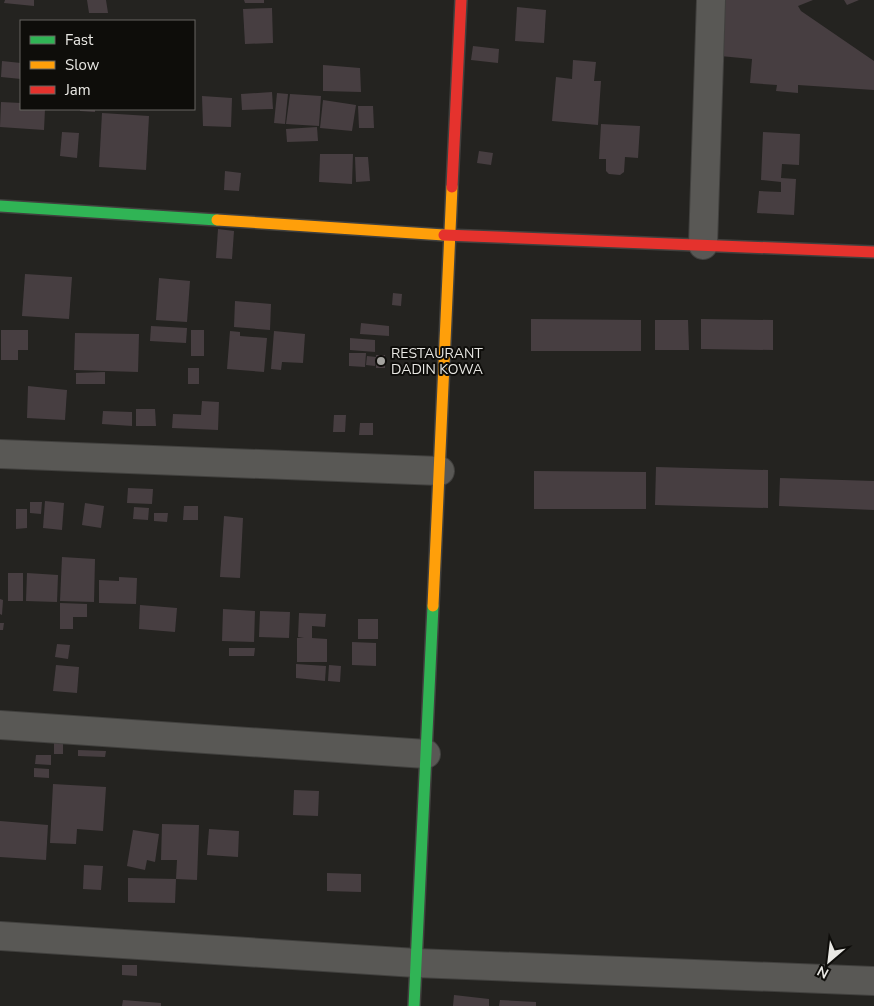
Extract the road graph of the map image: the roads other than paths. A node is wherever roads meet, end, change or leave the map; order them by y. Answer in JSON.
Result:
{"nodes":[{"id":1,"x":461,"y":0,"type":"edge"},
{"id":2,"x":711,"y":0,"type":"edge"},
{"id":3,"x":0,"y":206,"type":"edge"},
{"id":4,"x":451,"y":235,"type":"junction"},
{"id":5,"x":702,"y":245,"type":"junction"},
{"id":6,"x":874,"y":252,"type":"edge"},
{"id":7,"x":0,"y":454,"type":"edge"},
{"id":8,"x":440,"y":471,"type":"junction"},
{"id":9,"x":0,"y":725,"type":"edge"},
{"id":10,"x":426,"y":754,"type":"junction"},
{"id":11,"x":0,"y":936,"type":"edge"},
{"id":12,"x":416,"y":963,"type":"junction"},
{"id":13,"x":874,"y":981,"type":"edge"},
{"id":14,"x":414,"y":1006,"type":"edge"}],
"edges":[{"from":1,"to":4,"type":"street"},
{"from":2,"to":5,"type":"street"},
{"from":3,"to":4,"type":"street"},
{"from":4,"to":5,"type":"street"},
{"from":4,"to":8,"type":"street"},
{"from":5,"to":6,"type":"street"},
{"from":7,"to":8,"type":"street"},
{"from":8,"to":10,"type":"street"},
{"from":9,"to":10,"type":"street"},
{"from":10,"to":12,"type":"street"},
{"from":11,"to":12,"type":"street"},
{"from":12,"to":13,"type":"street"},
{"from":12,"to":14,"type":"street"}]}
